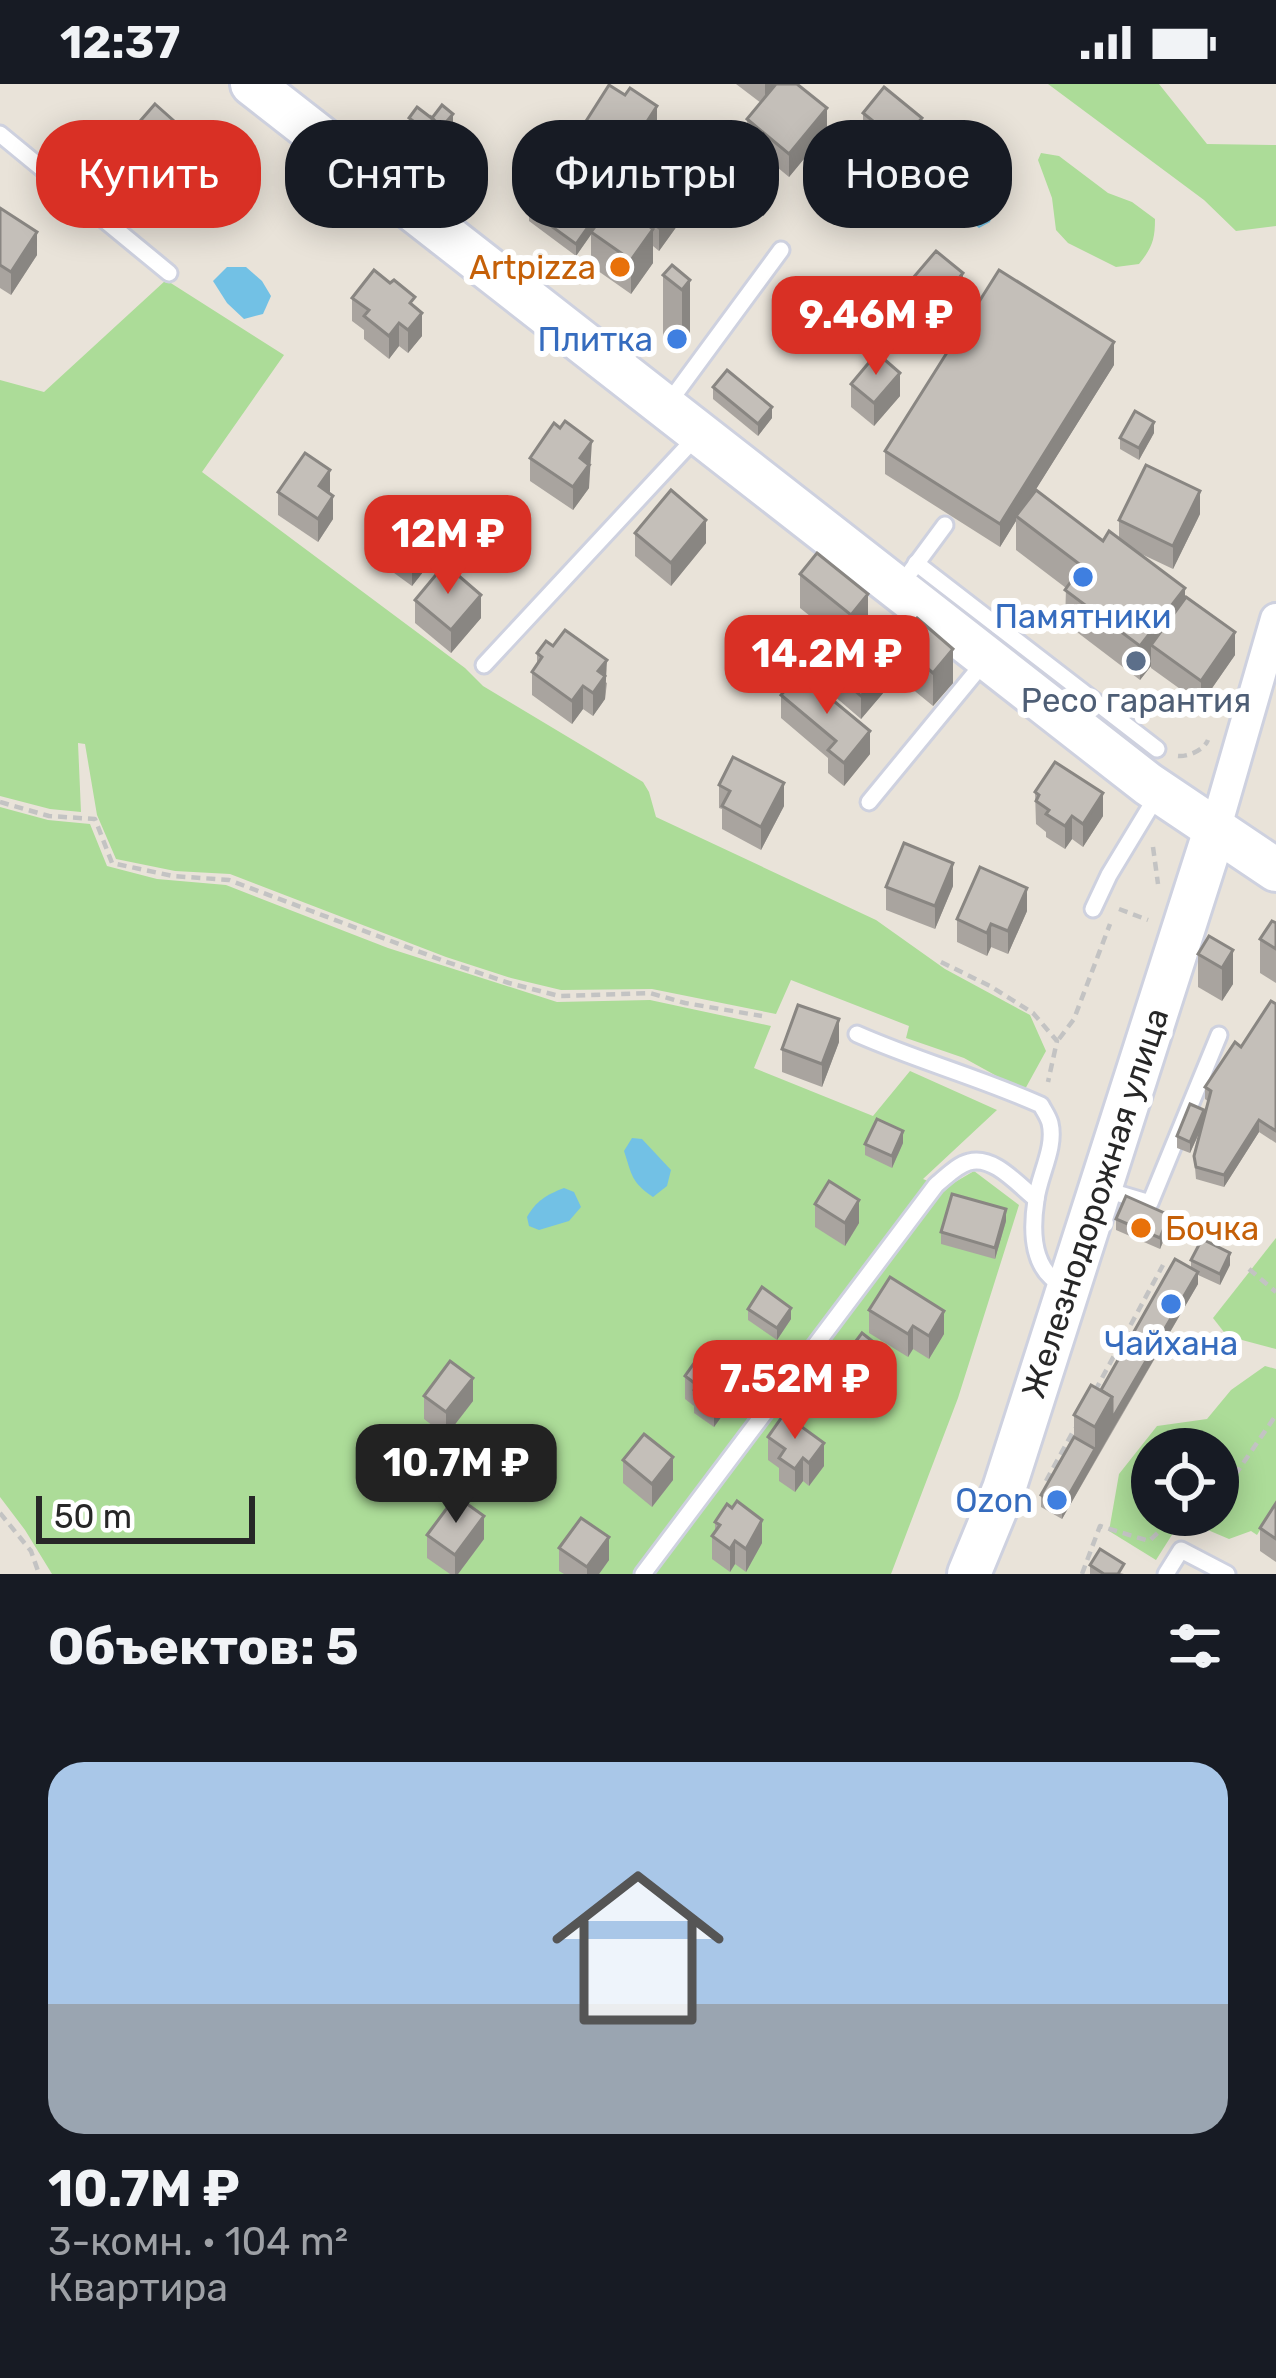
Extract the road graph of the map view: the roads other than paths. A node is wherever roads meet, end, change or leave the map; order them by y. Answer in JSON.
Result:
{"nodes":[{"id":1,"x":252,"y":84,"type":"edge"},
{"id":2,"x":0,"y":134,"type":"edge"},
{"id":3,"x":781,"y":250,"type":"dead end"},
{"id":4,"x":169,"y":273,"type":"dead end"},
{"id":5,"x":665,"y":407,"type":"junction"},
{"id":6,"x":699,"y":434,"type":"junction"},
{"id":7,"x":945,"y":525,"type":"dead end"},
{"id":8,"x":907,"y":576,"type":"junction"},
{"id":9,"x":1276,"y":619,"type":"edge"},
{"id":10,"x":987,"y":659,"type":"junction"},
{"id":11,"x":484,"y":665,"type":"dead end"},
{"id":12,"x":1157,"y":749,"type":"road end"},
{"id":13,"x":869,"y":802,"type":"dead end"},
{"id":14,"x":1151,"y":805,"type":"junction"},
{"id":15,"x":1215,"y":830,"type":"junction"},
{"id":16,"x":1276,"y":870,"type":"edge"},
{"id":17,"x":1093,"y":909,"type":"dead end"},
{"id":18,"x":857,"y":1034,"type":"dead end"},
{"id":19,"x":1220,"y":1035,"type":"dead end"},
{"id":20,"x":1036,"y":1199,"type":"junction"},
{"id":21,"x":1111,"y":1205,"type":"junction"},
{"id":22,"x":1097,"y":1244,"type":"dead end"},
{"id":23,"x":1067,"y":1287,"type":"junction"},
{"id":24,"x":1019,"y":1496,"type":"dead end"},
{"id":25,"x":979,"y":1571,"type":"edge"},
{"id":26,"x":644,"y":1574,"type":"edge"},
{"id":27,"x":1166,"y":1574,"type":"edge"},
{"id":28,"x":1227,"y":1574,"type":"edge"}],
"edges":[{"from":1,"to":5,"type":"main road"},
{"from":2,"to":4,"type":"lane"},
{"from":3,"to":5,"type":"lane"},
{"from":5,"to":6,"type":"main road"},
{"from":6,"to":8,"type":"main road"},
{"from":6,"to":11,"type":"lane"},
{"from":7,"to":8,"type":"lane"},
{"from":8,"to":10,"type":"main road"},
{"from":8,"to":12,"type":"lane"},
{"from":9,"to":15,"type":"street"},
{"from":10,"to":13,"type":"lane"},
{"from":10,"to":14,"type":"main road"},
{"from":14,"to":15,"type":"main road"},
{"from":14,"to":17,"type":"lane"},
{"from":15,"to":16,"type":"main road"},
{"from":15,"to":21,"type":"main road","name":"Железнодорожная улица"},
{"from":18,"to":20,"type":"lane"},
{"from":19,"to":21,"type":"lane"},
{"from":20,"to":23,"type":"lane"},
{"from":20,"to":26,"type":"lane"},
{"from":21,"to":22,"type":"lane"},
{"from":21,"to":23,"type":"main road","name":"Железнодорожная улица"},
{"from":23,"to":25,"type":"main road","name":"Железнодорожная улица"},
{"from":24,"to":25,"type":"lane"},
{"from":27,"to":28,"type":"lane"}]}
